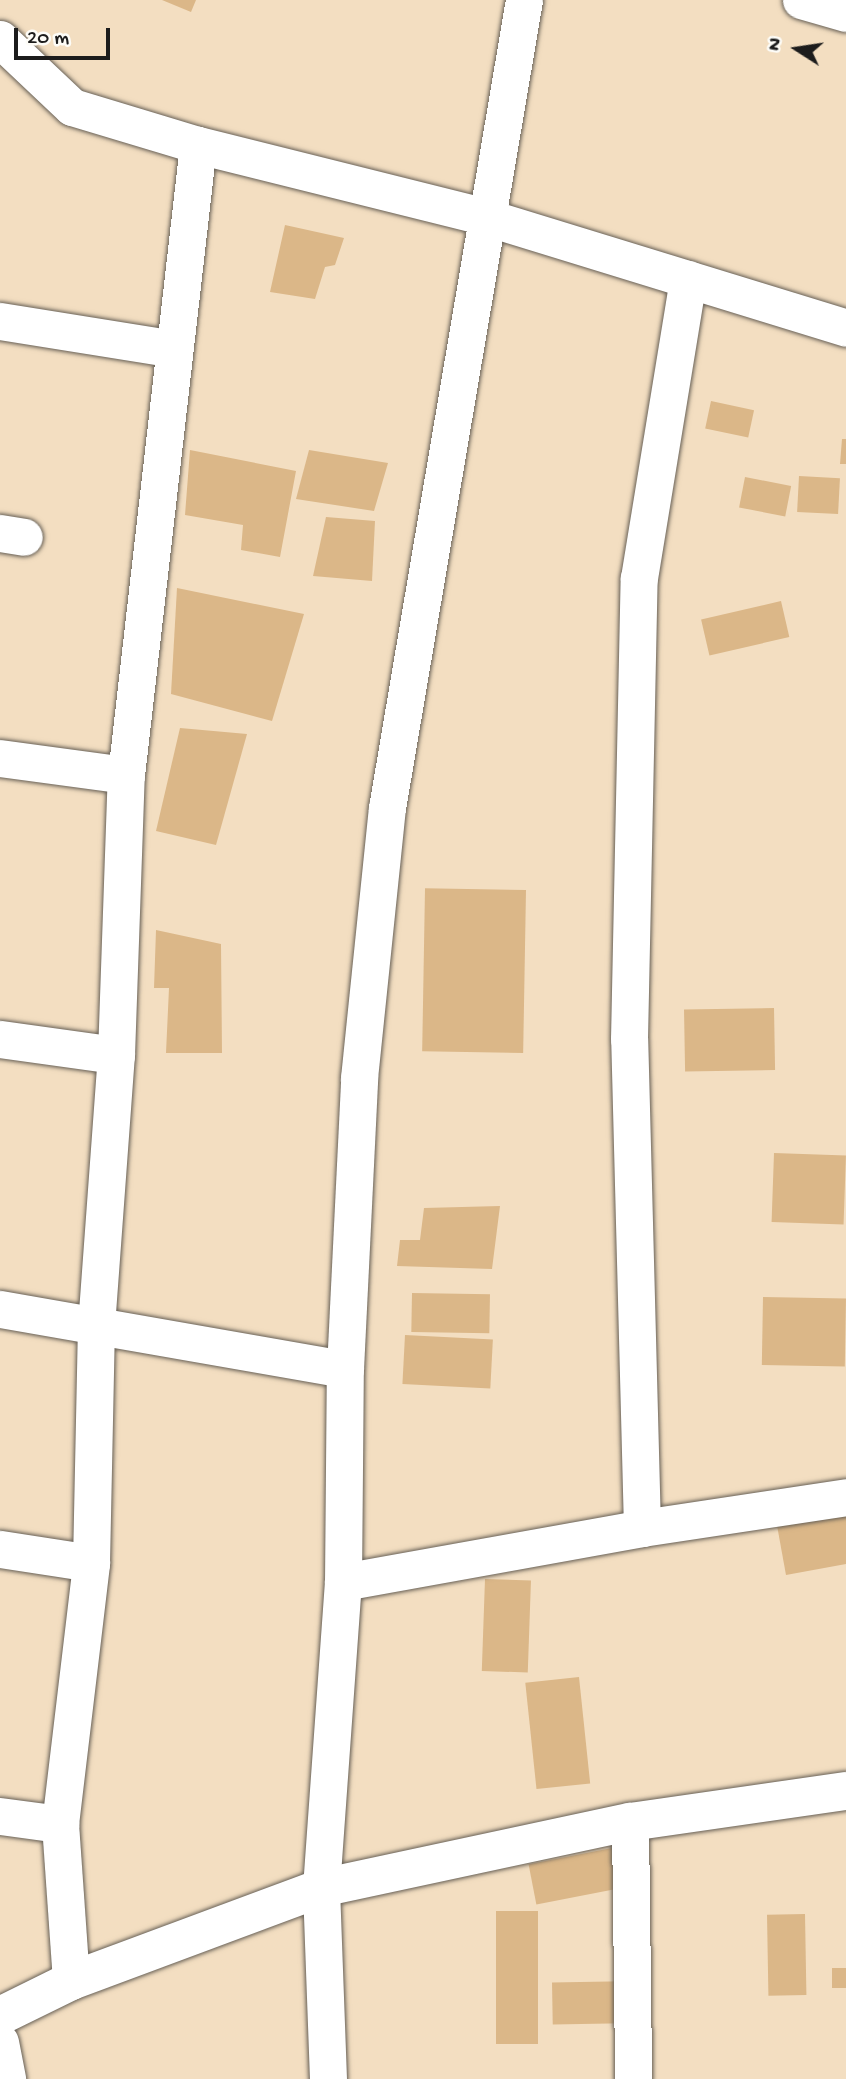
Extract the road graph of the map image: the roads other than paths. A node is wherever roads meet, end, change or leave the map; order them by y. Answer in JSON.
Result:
{"nodes":[{"id":1,"x":524,"y":0,"type":"edge"},
{"id":2,"x":801,"y":0,"type":"edge"},
{"id":3,"x":846,"y":13,"type":"edge"},
{"id":4,"x":0,"y":39,"type":"edge"},
{"id":5,"x":198,"y":145,"type":"junction"},
{"id":6,"x":486,"y":217,"type":"junction"},
{"id":7,"x":688,"y":279,"type":"junction"},
{"id":8,"x":0,"y":321,"type":"edge"},
{"id":9,"x":846,"y":328,"type":"edge"},
{"id":10,"x":174,"y":349,"type":"junction"},
{"id":11,"x":0,"y":758,"type":"edge"},
{"id":12,"x":126,"y":775,"type":"junction"},
{"id":13,"x":0,"y":1039,"type":"edge"},
{"id":14,"x":116,"y":1055,"type":"junction"},
{"id":15,"x":0,"y":1309,"type":"edge"},
{"id":16,"x":96,"y":1326,"type":"junction"},
{"id":17,"x":345,"y":1369,"type":"junction"},
{"id":18,"x":846,"y":1497,"type":"edge"},
{"id":19,"x":642,"y":1528,"type":"junction"},
{"id":20,"x":0,"y":1549,"type":"edge"},
{"id":21,"x":91,"y":1563,"type":"junction"},
{"id":22,"x":343,"y":1583,"type":"junction"},
{"id":23,"x":846,"y":1791,"type":"edge"},
{"id":24,"x":0,"y":1816,"type":"edge"},
{"id":25,"x":630,"y":1822,"type":"junction"},
{"id":26,"x":60,"y":1824,"type":"junction"},
{"id":27,"x":321,"y":1888,"type":"junction"},
{"id":28,"x":71,"y":1982,"type":"junction"},
{"id":29,"x":0,"y":2016,"type":"edge"},
{"id":30,"x":0,"y":2042,"type":"edge"},
{"id":31,"x":7,"y":2079,"type":"edge"},
{"id":32,"x":328,"y":2079,"type":"edge"},
{"id":33,"x":633,"y":2079,"type":"edge"}],
"edges":[{"from":1,"to":6,"type":"street"},
{"from":2,"to":3,"type":"street"},
{"from":4,"to":5,"type":"street"},
{"from":5,"to":6,"type":"street"},
{"from":5,"to":10,"type":"street"},
{"from":6,"to":7,"type":"street"},
{"from":6,"to":17,"type":"street"},
{"from":7,"to":9,"type":"street"},
{"from":7,"to":19,"type":"street"},
{"from":8,"to":10,"type":"street"},
{"from":10,"to":12,"type":"street"},
{"from":11,"to":12,"type":"street"},
{"from":12,"to":14,"type":"street"},
{"from":13,"to":14,"type":"street"},
{"from":14,"to":16,"type":"street"},
{"from":15,"to":16,"type":"street"},
{"from":16,"to":17,"type":"street"},
{"from":16,"to":21,"type":"street"},
{"from":17,"to":22,"type":"street"},
{"from":18,"to":19,"type":"street"},
{"from":19,"to":22,"type":"street"},
{"from":20,"to":21,"type":"street"},
{"from":21,"to":26,"type":"street"},
{"from":22,"to":27,"type":"street"},
{"from":23,"to":25,"type":"street"},
{"from":24,"to":26,"type":"street"},
{"from":25,"to":27,"type":"street"},
{"from":25,"to":33,"type":"street"},
{"from":26,"to":28,"type":"street"},
{"from":27,"to":28,"type":"street"},
{"from":27,"to":32,"type":"street"},
{"from":28,"to":29,"type":"street"},
{"from":30,"to":31,"type":"street"}]}
